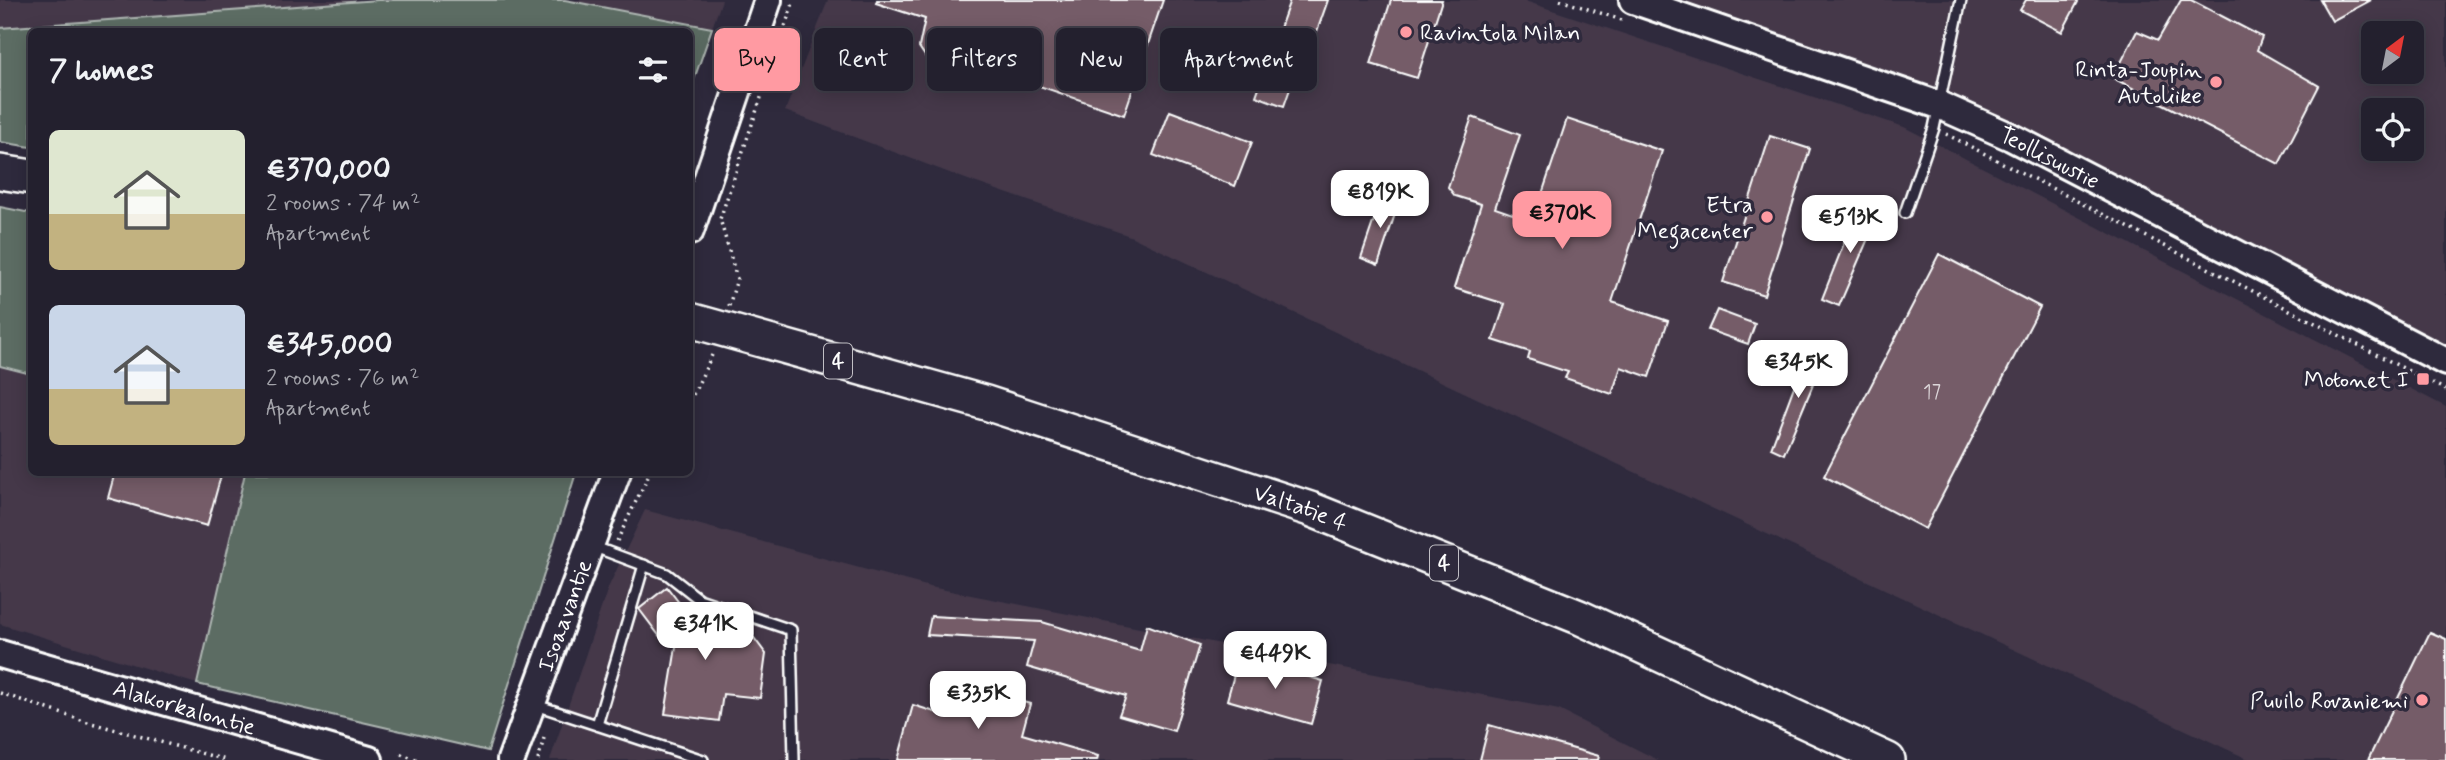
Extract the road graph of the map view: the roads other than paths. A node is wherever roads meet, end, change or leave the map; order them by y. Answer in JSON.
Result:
{"nodes":[{"id":1,"x":768,"y":0,"type":"edge"},
{"id":2,"x":1961,"y":0,"type":"edge"},
{"id":3,"x":1634,"y":13,"type":"edge"},
{"id":4,"x":1936,"y":117,"type":"junction"},
{"id":5,"x":0,"y":172,"type":"edge"},
{"id":6,"x":28,"y":176,"type":"edge"},
{"id":7,"x":1905,"y":213,"type":"dead end"},
{"id":8,"x":693,"y":222,"type":"edge"},
{"id":9,"x":693,"y":321,"type":"edge"},
{"id":10,"x":2446,"y":362,"type":"edge"},
{"id":11,"x":616,"y":476,"type":"edge"},
{"id":12,"x":591,"y":546,"type":"junction"},
{"id":13,"x":644,"y":565,"type":"junction"},
{"id":14,"x":0,"y":654,"type":"edge"},
{"id":15,"x":531,"y":703,"type":"junction"},
{"id":16,"x":597,"y":726,"type":"junction"},
{"id":17,"x":369,"y":760,"type":"edge"},
{"id":18,"x":511,"y":760,"type":"edge"},
{"id":19,"x":703,"y":760,"type":"edge"},
{"id":20,"x":794,"y":760,"type":"edge"},
{"id":21,"x":1888,"y":760,"type":"edge"}],
"edges":[{"from":1,"to":8,"type":"street"},
{"from":2,"to":4,"type":"lane"},
{"from":3,"to":4,"type":"street","name":"Teollisuustie"},
{"from":4,"to":7,"type":"lane"},
{"from":4,"to":10,"type":"street","name":"Teollisuustie"},
{"from":5,"to":6,"type":"highway"},
{"from":9,"to":21,"type":"highway","name":"Valtatie 4","number":"4"},
{"from":11,"to":12,"type":"street","name":"Isoaavantie"},
{"from":12,"to":13,"type":"lane"},
{"from":12,"to":15,"type":"street","name":"Isoaavantie"},
{"from":13,"to":16,"type":"lane"},
{"from":13,"to":20,"type":"lane"},
{"from":14,"to":17,"type":"street","name":"Alakorkalontie"},
{"from":15,"to":16,"type":"lane"},
{"from":15,"to":18,"type":"street","name":"Isoaavantie"},
{"from":16,"to":19,"type":"lane"}]}
